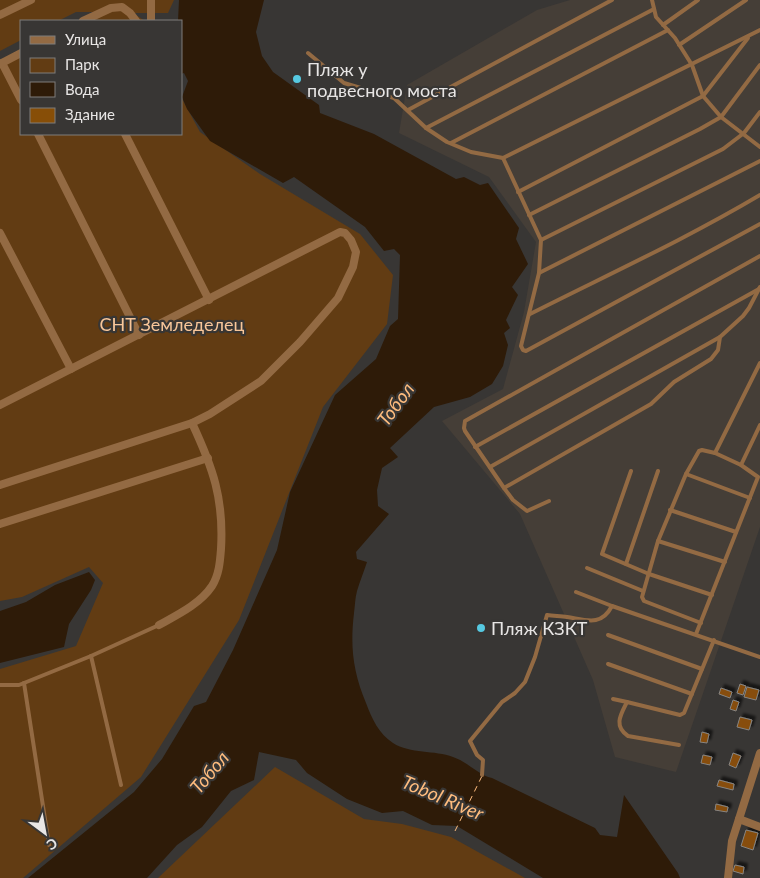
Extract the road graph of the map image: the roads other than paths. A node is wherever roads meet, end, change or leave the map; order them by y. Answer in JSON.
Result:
{"nodes":[{"id":1,"x":30,"y":0,"type":"edge"},
{"id":2,"x":151,"y":0,"type":"edge"},
{"id":3,"x":612,"y":0,"type":"edge"},
{"id":4,"x":652,"y":0,"type":"edge"},
{"id":5,"x":698,"y":0,"type":"edge"},
{"id":6,"x":746,"y":0,"type":"edge"},
{"id":7,"x":654,"y":8,"type":"junction"},
{"id":8,"x":0,"y":15,"type":"edge"},
{"id":9,"x":84,"y":20,"type":"edge"},
{"id":10,"x":135,"y":20,"type":"edge"},
{"id":11,"x":151,"y":20,"type":"edge"},
{"id":12,"x":663,"y":24,"type":"junction"},
{"id":13,"x":668,"y":30,"type":"junction"},
{"id":14,"x":760,"y":30,"type":"edge"},
{"id":15,"x":749,"y":36,"type":"junction"},
{"id":16,"x":679,"y":45,"type":"junction"},
{"id":17,"x":308,"y":53,"type":"dead end"},
{"id":18,"x":20,"y":54,"type":"edge"},
{"id":19,"x":1,"y":63,"type":"edge"},
{"id":20,"x":692,"y":65,"type":"junction"},
{"id":21,"x":760,"y":65,"type":"edge"},
{"id":22,"x":703,"y":96,"type":"junction"},
{"id":23,"x":20,"y":98,"type":"edge"},
{"id":24,"x":408,"y":110,"type":"junction"},
{"id":25,"x":760,"y":112,"type":"edge"},
{"id":26,"x":721,"y":117,"type":"junction"},
{"id":27,"x":426,"y":128,"type":"junction"},
{"id":28,"x":744,"y":134,"type":"junction"},
{"id":29,"x":39,"y":135,"type":"edge"},
{"id":30,"x":126,"y":135,"type":"edge"},
{"id":31,"x":450,"y":144,"type":"junction"},
{"id":32,"x":760,"y":147,"type":"edge"},
{"id":33,"x":503,"y":158,"type":"junction"},
{"id":34,"x":760,"y":161,"type":"edge"},
{"id":35,"x":518,"y":192,"type":"junction"},
{"id":36,"x":760,"y":194,"type":"edge"},
{"id":37,"x":529,"y":215,"type":"junction"},
{"id":38,"x":760,"y":224,"type":"edge"},
{"id":39,"x":0,"y":233,"type":"edge"},
{"id":40,"x":541,"y":240,"type":"junction"},
{"id":41,"x":760,"y":256,"type":"edge"},
{"id":42,"x":539,"y":273,"type":"junction"},
{"id":43,"x":760,"y":288,"type":"edge"},
{"id":44,"x":209,"y":300,"type":"junction"},
{"id":45,"x":530,"y":314,"type":"junction"},
{"id":46,"x":139,"y":335,"type":"junction"},
{"id":47,"x":720,"y":337,"type":"junction"},
{"id":48,"x":760,"y":363,"type":"edge"},
{"id":49,"x":71,"y":369,"type":"junction"},
{"id":50,"x":1,"y":403,"type":"edge"},
{"id":51,"x":192,"y":423,"type":"junction"},
{"id":52,"x":760,"y":425,"type":"edge"},
{"id":53,"x":475,"y":447,"type":"junction"},
{"id":54,"x":715,"y":453,"type":"junction"},
{"id":55,"x":208,"y":458,"type":"junction"},
{"id":56,"x":741,"y":465,"type":"junction"},
{"id":57,"x":490,"y":467,"type":"junction"},
{"id":58,"x":631,"y":471,"type":"dead end"},
{"id":59,"x":658,"y":471,"type":"dead end"},
{"id":60,"x":686,"y":474,"type":"junction"},
{"id":61,"x":0,"y":485,"type":"edge"},
{"id":62,"x":504,"y":488,"type":"junction"},
{"id":63,"x":750,"y":498,"type":"junction"},
{"id":64,"x":549,"y":501,"type":"dead end"},
{"id":65,"x":670,"y":510,"type":"junction"},
{"id":66,"x":0,"y":524,"type":"edge"},
{"id":67,"x":736,"y":532,"type":"junction"},
{"id":68,"x":658,"y":541,"type":"junction"},
{"id":69,"x":725,"y":562,"type":"junction"},
{"id":70,"x":626,"y":564,"type":"junction"},
{"id":71,"x":587,"y":568,"type":"dead end"},
{"id":72,"x":649,"y":574,"type":"junction"},
{"id":73,"x":643,"y":591,"type":"junction"},
{"id":74,"x":576,"y":592,"type":"dead end"},
{"id":75,"x":712,"y":595,"type":"junction"},
{"id":76,"x":612,"y":606,"type":"junction"},
{"id":77,"x":701,"y":623,"type":"junction"},
{"id":78,"x":159,"y":624,"type":"joint"},
{"id":79,"x":696,"y":634,"type":"junction"},
{"id":80,"x":608,"y":635,"type":"dead end"},
{"id":81,"x":714,"y":640,"type":"junction"},
{"id":82,"x":91,"y":656,"type":"junction"},
{"id":83,"x":760,"y":657,"type":"edge"},
{"id":84,"x":608,"y":664,"type":"dead end"},
{"id":85,"x":702,"y":669,"type":"junction"},
{"id":86,"x":24,"y":683,"type":"junction"},
{"id":87,"x":0,"y":685,"type":"edge"},
{"id":88,"x":692,"y":694,"type":"junction"},
{"id":89,"x":613,"y":700,"type":"dead end"},
{"id":90,"x":627,"y":702,"type":"junction"},
{"id":91,"x":679,"y":745,"type":"dead end"},
{"id":92,"x":760,"y":752,"type":"edge"},
{"id":93,"x":482,"y":775,"type":"dead end"},
{"id":94,"x":121,"y":785,"type":"dead end"},
{"id":95,"x":739,"y":820,"type":"junction"},
{"id":96,"x":760,"y":827,"type":"edge"},
{"id":97,"x":49,"y":845,"type":"dead end"},
{"id":98,"x":728,"y":878,"type":"edge"}],
"edges":[{"from":1,"to":8,"type":"street"},
{"from":2,"to":11,"type":"street"},
{"from":3,"to":24,"type":"lane"},
{"from":4,"to":7,"type":"lane"},
{"from":5,"to":12,"type":"lane"},
{"from":6,"to":16,"type":"lane"},
{"from":7,"to":12,"type":"lane"},
{"from":7,"to":27,"type":"lane"},
{"from":9,"to":10,"type":"street"},
{"from":12,"to":13,"type":"lane"},
{"from":13,"to":16,"type":"lane"},
{"from":13,"to":31,"type":"lane"},
{"from":14,"to":15,"type":"lane"},
{"from":15,"to":20,"type":"lane"},
{"from":15,"to":22,"type":"lane"},
{"from":16,"to":20,"type":"lane"},
{"from":17,"to":24,"type":"lane"},
{"from":18,"to":19,"type":"street"},
{"from":19,"to":23,"type":"street"},
{"from":20,"to":22,"type":"lane"},
{"from":20,"to":33,"type":"lane"},
{"from":21,"to":26,"type":"lane"},
{"from":22,"to":26,"type":"lane"},
{"from":22,"to":35,"type":"lane"},
{"from":24,"to":27,"type":"lane"},
{"from":25,"to":28,"type":"lane"},
{"from":26,"to":28,"type":"lane"},
{"from":26,"to":37,"type":"lane"},
{"from":27,"to":31,"type":"lane"},
{"from":28,"to":32,"type":"lane"},
{"from":28,"to":40,"type":"lane"},
{"from":29,"to":46,"type":"street"},
{"from":30,"to":44,"type":"street"},
{"from":31,"to":33,"type":"lane"},
{"from":33,"to":35,"type":"lane"},
{"from":34,"to":42,"type":"lane"},
{"from":35,"to":37,"type":"lane"},
{"from":36,"to":45,"type":"lane"},
{"from":37,"to":40,"type":"lane"},
{"from":38,"to":45,"type":"lane"},
{"from":39,"to":49,"type":"street"},
{"from":40,"to":42,"type":"lane"},
{"from":41,"to":53,"type":"lane"},
{"from":42,"to":45,"type":"lane"},
{"from":43,"to":47,"type":"lane"},
{"from":43,"to":53,"type":"lane"},
{"from":44,"to":46,"type":"street"},
{"from":44,"to":51,"type":"street"},
{"from":46,"to":49,"type":"street"},
{"from":47,"to":57,"type":"lane"},
{"from":47,"to":62,"type":"lane"},
{"from":48,"to":54,"type":"lane"},
{"from":49,"to":50,"type":"street"},
{"from":51,"to":55,"type":"street"},
{"from":51,"to":61,"type":"street"},
{"from":52,"to":56,"type":"lane"},
{"from":53,"to":57,"type":"lane"},
{"from":54,"to":56,"type":"lane"},
{"from":54,"to":60,"type":"lane"},
{"from":55,"to":66,"type":"street"},
{"from":55,"to":78,"type":"street"},
{"from":56,"to":63,"type":"lane"},
{"from":57,"to":62,"type":"lane"},
{"from":58,"to":70,"type":"lane"},
{"from":59,"to":70,"type":"lane"},
{"from":60,"to":63,"type":"lane"},
{"from":60,"to":65,"type":"lane"},
{"from":62,"to":64,"type":"lane"},
{"from":63,"to":67,"type":"lane"},
{"from":65,"to":67,"type":"lane"},
{"from":65,"to":68,"type":"lane"},
{"from":67,"to":69,"type":"lane"},
{"from":68,"to":69,"type":"lane"},
{"from":68,"to":72,"type":"lane"},
{"from":69,"to":75,"type":"lane"},
{"from":70,"to":72,"type":"lane"},
{"from":71,"to":73,"type":"lane"},
{"from":72,"to":73,"type":"lane"},
{"from":72,"to":75,"type":"lane"},
{"from":73,"to":77,"type":"lane"},
{"from":74,"to":76,"type":"lane"},
{"from":75,"to":77,"type":"lane"},
{"from":76,"to":79,"type":"lane"},
{"from":76,"to":93,"type":"lane"},
{"from":77,"to":79,"type":"lane"},
{"from":78,"to":82,"type":"lane"},
{"from":79,"to":81,"type":"lane"},
{"from":80,"to":85,"type":"lane"},
{"from":81,"to":83,"type":"lane"},
{"from":81,"to":85,"type":"lane"},
{"from":82,"to":86,"type":"lane"},
{"from":82,"to":94,"type":"lane"},
{"from":84,"to":88,"type":"lane"},
{"from":85,"to":88,"type":"lane"},
{"from":86,"to":87,"type":"lane"},
{"from":86,"to":97,"type":"lane"},
{"from":88,"to":90,"type":"lane"},
{"from":89,"to":90,"type":"lane"},
{"from":90,"to":91,"type":"lane"},
{"from":92,"to":95,"type":"street"},
{"from":95,"to":96,"type":"street"},
{"from":95,"to":98,"type":"street"}]}
